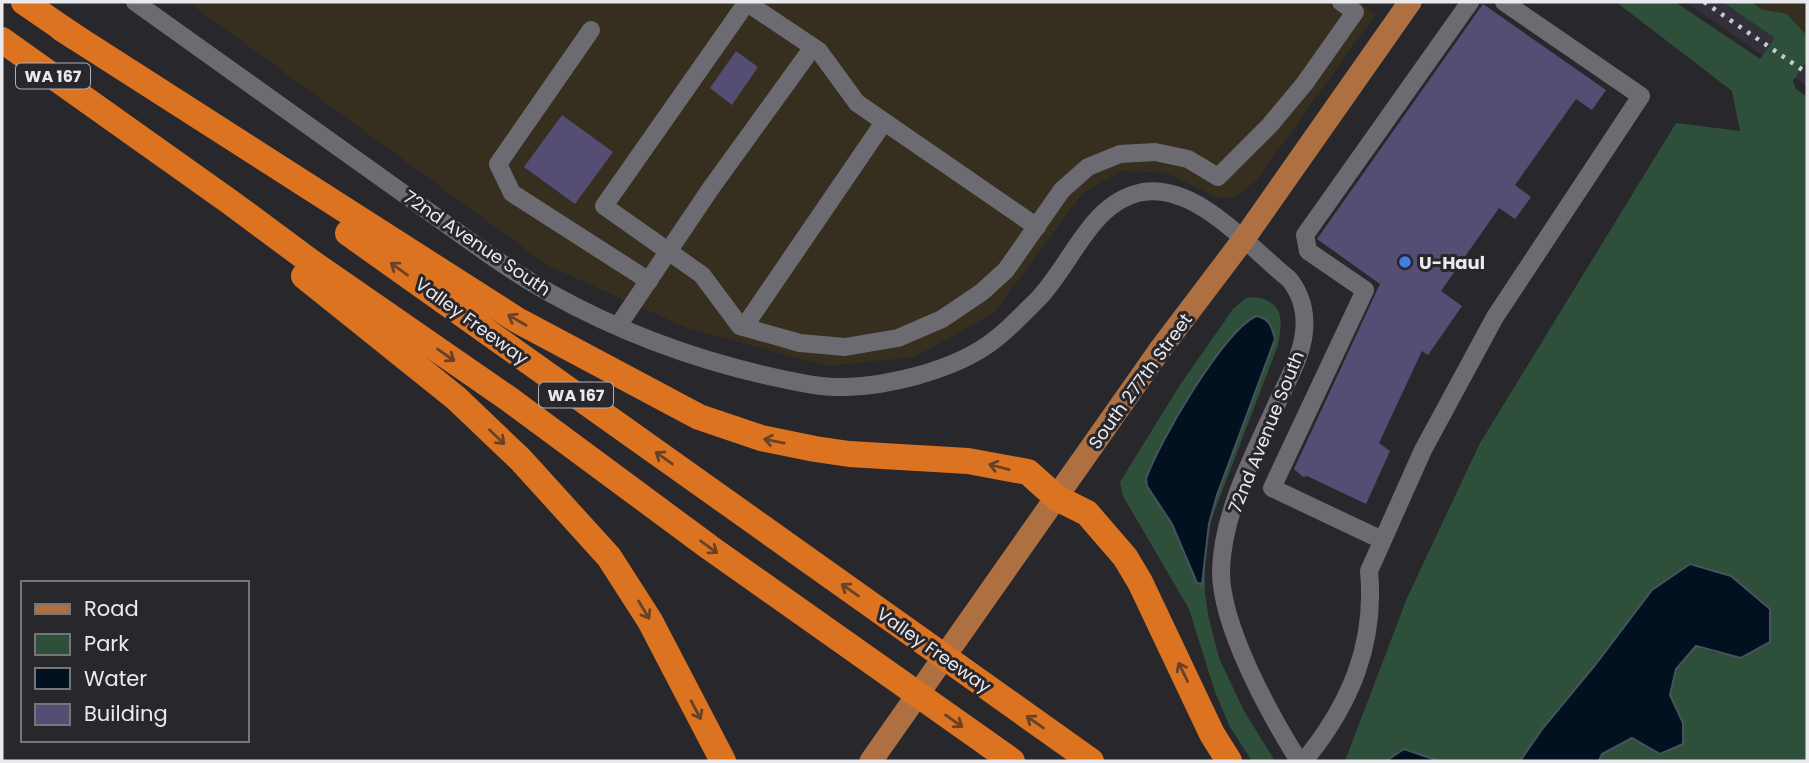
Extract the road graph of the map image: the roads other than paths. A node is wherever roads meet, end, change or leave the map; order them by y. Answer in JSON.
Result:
{"nodes":[{"id":1,"x":24,"y":2,"type":"edge"},
{"id":2,"x":135,"y":2,"type":"edge"},
{"id":3,"x":746,"y":2,"type":"edge"},
{"id":4,"x":1341,"y":2,"type":"edge"},
{"id":5,"x":1410,"y":2,"type":"edge"},
{"id":6,"x":1470,"y":2,"type":"edge"},
{"id":7,"x":1504,"y":2,"type":"edge"},
{"id":8,"x":61,"y":28,"type":"junction"},
{"id":9,"x":591,"y":30,"type":"dead end"},
{"id":10,"x":2,"y":40,"type":"edge"},
{"id":11,"x":813,"y":47,"type":"junction"},
{"id":12,"x":105,"y":113,"type":"junction"},
{"id":13,"x":884,"y":122,"type":"junction"},
{"id":14,"x":1037,"y":227,"type":"junction"},
{"id":15,"x":1243,"y":240,"type":"junction"},
{"id":16,"x":669,"y":251,"type":"junction"},
{"id":17,"x":649,"y":281,"type":"junction"},
{"id":18,"x":618,"y":326,"type":"junction"},
{"id":19,"x":744,"y":327,"type":"junction"},
{"id":20,"x":1280,"y":397,"type":"junction"},
{"id":21,"x":1308,"y":410,"type":"junction"},
{"id":22,"x":1057,"y":498,"type":"junction"},
{"id":23,"x":1382,"y":540,"type":"junction"},
{"id":24,"x":877,"y":753,"type":"edge"},
{"id":25,"x":723,"y":761,"type":"edge"},
{"id":26,"x":1012,"y":761,"type":"edge"},
{"id":27,"x":1091,"y":761,"type":"edge"},
{"id":28,"x":1229,"y":761,"type":"edge"},
{"id":29,"x":1302,"y":761,"type":"edge"}],
"edges":[{"from":1,"to":8,"type":"highway","name":"Valley Freeway","number":"WA 167"},
{"from":2,"to":18,"type":"street","name":"72nd Avenue South"},
{"from":3,"to":11,"type":"street"},
{"from":3,"to":16,"type":"street"},
{"from":4,"to":14,"type":"street"},
{"from":5,"to":15,"type":"main road","name":"South 277th Street"},
{"from":6,"to":21,"type":"street"},
{"from":7,"to":23,"type":"street"},
{"from":22,"to":8,"type":"highway","one_way":true},
{"from":27,"to":8,"type":"highway","name":"Valley Freeway","number":"WA 167","one_way":true},
{"from":9,"to":17,"type":"street"},
{"from":10,"to":12,"type":"highway","number":"WA 167"},
{"from":11,"to":13,"type":"street"},
{"from":11,"to":16,"type":"street"},
{"from":12,"to":25,"type":"highway","one_way":true},
{"from":12,"to":26,"type":"highway","number":"WA 167","one_way":true},
{"from":13,"to":14,"type":"street"},
{"from":13,"to":19,"type":"street"},
{"from":14,"to":19,"type":"street"},
{"from":15,"to":18,"type":"street","name":"72nd Avenue South"},
{"from":15,"to":20,"type":"street","name":"72nd Avenue South"},
{"from":15,"to":22,"type":"main road","name":"South 277th Street"},
{"from":16,"to":17,"type":"street"},
{"from":16,"to":19,"type":"street"},
{"from":17,"to":18,"type":"street"},
{"from":20,"to":21,"type":"street"},
{"from":20,"to":29,"type":"street","name":"72nd Avenue South"},
{"from":21,"to":23,"type":"street"},
{"from":22,"to":24,"type":"main road","name":"South 277th Street"},
{"from":28,"to":22,"type":"highway","one_way":true},
{"from":23,"to":29,"type":"street"}]}
